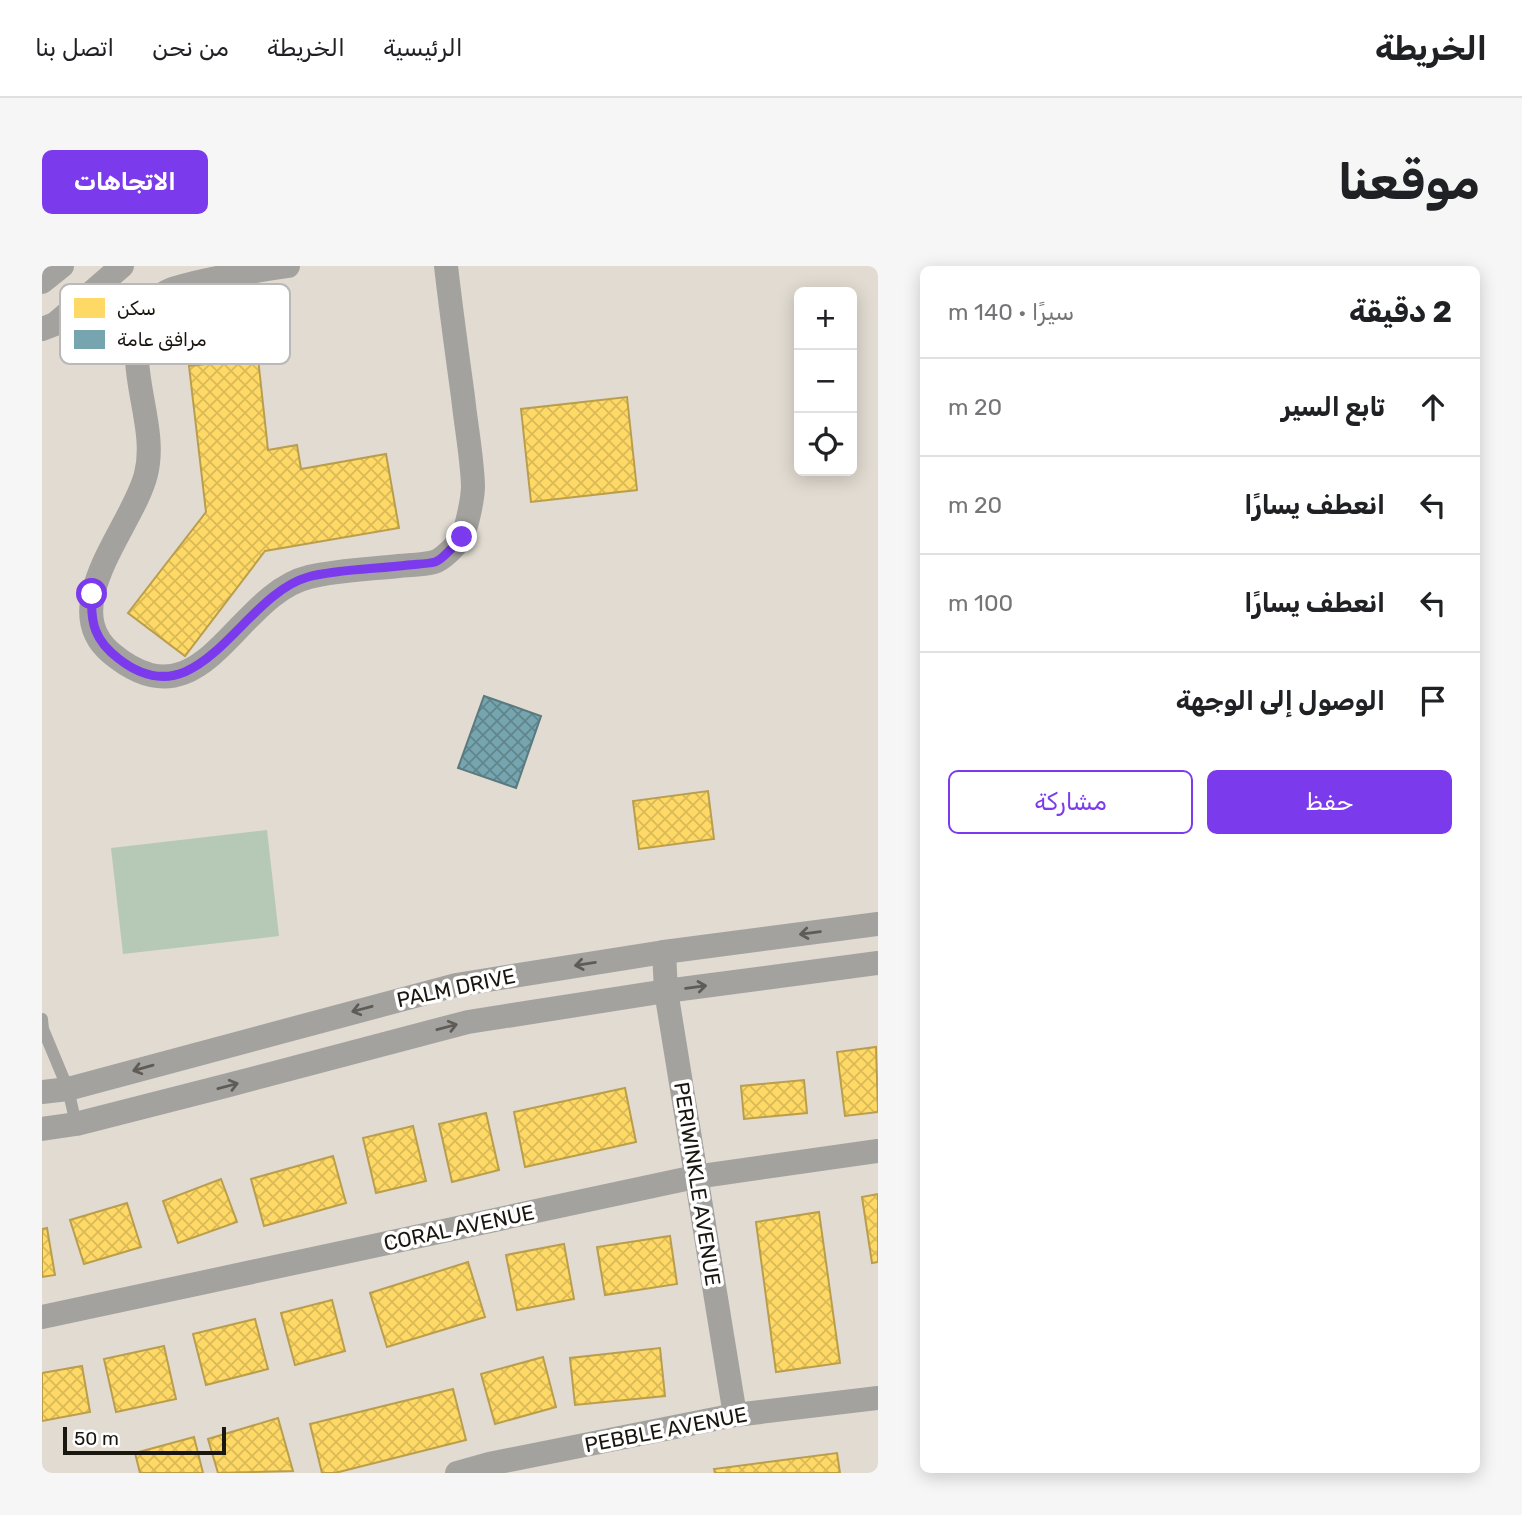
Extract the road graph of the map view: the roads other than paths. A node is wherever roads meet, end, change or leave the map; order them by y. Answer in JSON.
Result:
{"nodes":[{"id":1,"x":62,"y":266,"type":"edge"},
{"id":2,"x":122,"y":266,"type":"edge"},
{"id":3,"x":288,"y":266,"type":"edge"},
{"id":4,"x":446,"y":266,"type":"edge"},
{"id":5,"x":42,"y":282,"type":"edge"},
{"id":6,"x":101,"y":284,"type":"edge"},
{"id":7,"x":194,"y":284,"type":"edge"},
{"id":8,"x":60,"y":320,"type":"edge"},
{"id":9,"x":42,"y":329,"type":"edge"},
{"id":10,"x":138,"y":364,"type":"edge"},
{"id":11,"x":878,"y":924,"type":"edge"},
{"id":12,"x":664,"y":952,"type":"junction"},
{"id":13,"x":878,"y":963,"type":"edge"},
{"id":14,"x":666,"y":991,"type":"junction"},
{"id":15,"x":42,"y":1026,"type":"edge"},
{"id":16,"x":68,"y":1089,"type":"junction"},
{"id":17,"x":42,"y":1092,"type":"edge"},
{"id":18,"x":76,"y":1124,"type":"junction"},
{"id":19,"x":42,"y":1129,"type":"edge"},
{"id":20,"x":878,"y":1151,"type":"edge"},
{"id":21,"x":695,"y":1177,"type":"junction"},
{"id":22,"x":42,"y":1317,"type":"edge"},
{"id":23,"x":878,"y":1398,"type":"edge"},
{"id":24,"x":735,"y":1415,"type":"junction"},
{"id":25,"x":457,"y":1473,"type":"edge"}],
"edges":[{"from":1,"to":5,"type":"street"},
{"from":2,"to":6,"type":"street"},
{"from":3,"to":7,"type":"street"},
{"from":4,"to":10,"type":"street"},
{"from":8,"to":9,"type":"street"},
{"from":11,"to":12,"type":"street","name":"PALM DRIVE","one_way":true},
{"from":12,"to":14,"type":"street","name":"PERIWINKLE AVENUE"},
{"from":12,"to":16,"type":"street","name":"PALM DRIVE","one_way":true},
{"from":14,"to":13,"type":"street","name":"PALM DRIVE","one_way":true},
{"from":18,"to":14,"type":"street","name":"PALM DRIVE","one_way":true},
{"from":14,"to":21,"type":"street","name":"PERIWINKLE AVENUE"},
{"from":15,"to":16,"type":"lane"},
{"from":16,"to":17,"type":"street","name":"PALM DRIVE"},
{"from":16,"to":18,"type":"lane"},
{"from":18,"to":19,"type":"street","name":"PALM DRIVE"},
{"from":20,"to":21,"type":"street","name":"CORAL AVENUE"},
{"from":21,"to":22,"type":"street","name":"CORAL AVENUE"},
{"from":21,"to":24,"type":"street","name":"PERIWINKLE AVENUE"},
{"from":23,"to":24,"type":"street","name":"PEBBLE AVENUE"},
{"from":24,"to":25,"type":"street","name":"PEBBLE AVENUE"}]}
